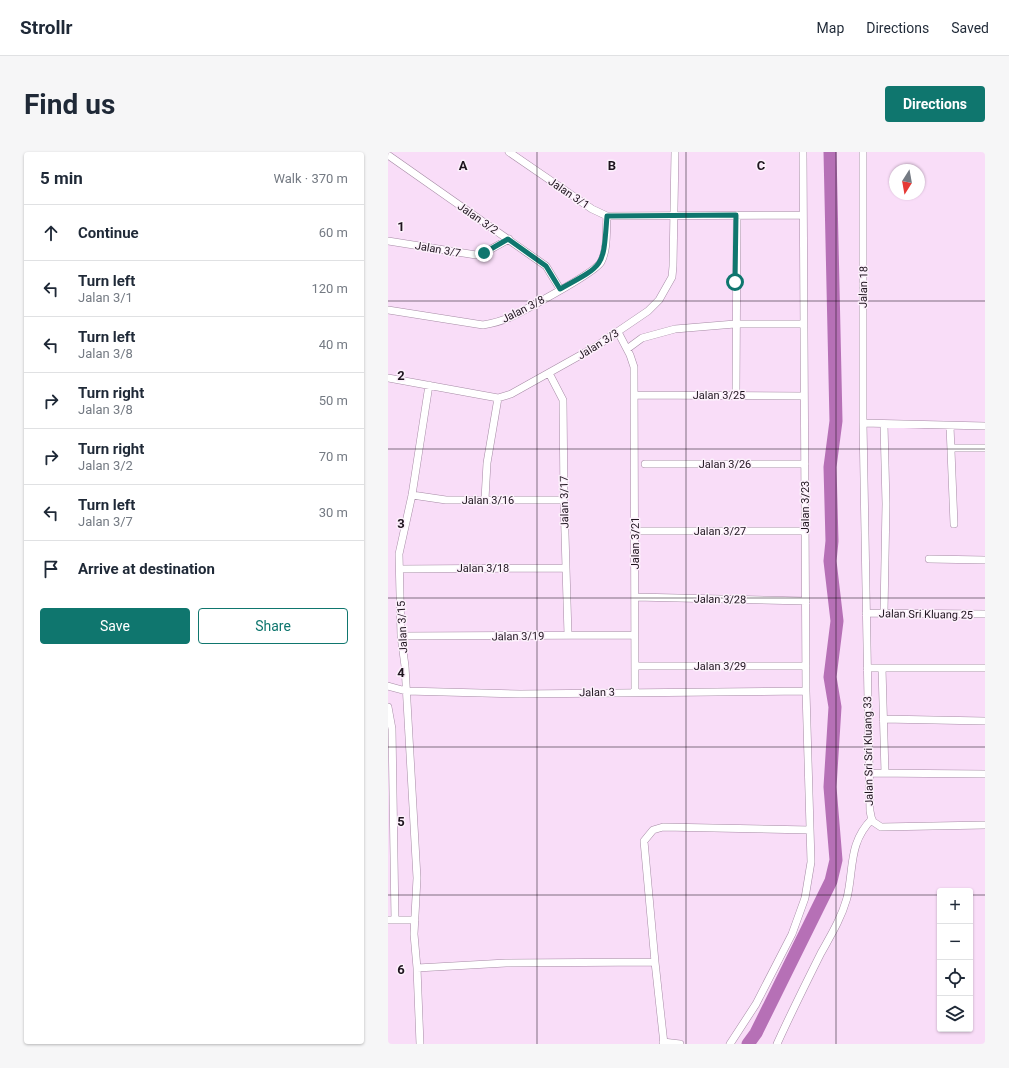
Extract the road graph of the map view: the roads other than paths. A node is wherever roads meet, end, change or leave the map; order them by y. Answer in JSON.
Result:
{"nodes":[{"id":1,"x":509,"y":152,"type":"edge"},
{"id":2,"x":675,"y":152,"type":"edge"},
{"id":3,"x":803,"y":152,"type":"edge"},
{"id":4,"x":863,"y":152,"type":"edge"},
{"id":5,"x":388,"y":155,"type":"edge"},
{"id":6,"x":736,"y":215,"type":"junction"},
{"id":7,"x":803,"y":215,"type":"junction"},
{"id":8,"x":607,"y":216,"type":"junction"},
{"id":9,"x":675,"y":216,"type":"junction"},
{"id":10,"x":508,"y":239,"type":"junction"},
{"id":11,"x":388,"y":241,"type":"edge"},
{"id":12,"x":560,"y":289,"type":"junction"},
{"id":13,"x":388,"y":310,"type":"edge"},
{"id":14,"x":735,"y":324,"type":"junction"},
{"id":15,"x":804,"y":324,"type":"junction"},
{"id":16,"x":618,"y":332,"type":"junction"},
{"id":17,"x":627,"y":349,"type":"junction"},
{"id":18,"x":549,"y":373,"type":"junction"},
{"id":19,"x":388,"y":378,"type":"edge"},
{"id":20,"x":429,"y":385,"type":"junction"},
{"id":21,"x":634,"y":395,"type":"junction"},
{"id":22,"x":736,"y":395,"type":"junction"},
{"id":23,"x":804,"y":396,"type":"junction"},
{"id":24,"x":498,"y":398,"type":"junction"},
{"id":25,"x":863,"y":423,"type":"junction"},
{"id":26,"x":884,"y":424,"type":"junction"},
{"id":27,"x":950,"y":426,"type":"junction"},
{"id":28,"x":985,"y":426,"type":"edge"},
{"id":29,"x":951,"y":448,"type":"junction"},
{"id":30,"x":985,"y":448,"type":"edge"},
{"id":31,"x":645,"y":464,"type":"dead end"},
{"id":32,"x":805,"y":464,"type":"junction"},
{"id":33,"x":412,"y":496,"type":"junction"},
{"id":34,"x":485,"y":499,"type":"junction"},
{"id":35,"x":564,"y":500,"type":"junction"},
{"id":36,"x":954,"y":524,"type":"dead end"},
{"id":37,"x":634,"y":531,"type":"junction"},
{"id":38,"x":805,"y":531,"type":"junction"},
{"id":39,"x":930,"y":559,"type":"dead end"},
{"id":40,"x":985,"y":560,"type":"edge"},
{"id":41,"x":566,"y":568,"type":"junction"},
{"id":42,"x":400,"y":569,"type":"junction"},
{"id":43,"x":635,"y":597,"type":"junction"},
{"id":44,"x":806,"y":601,"type":"junction"},
{"id":45,"x":866,"y":613,"type":"junction"},
{"id":46,"x":884,"y":613,"type":"junction"},
{"id":47,"x":985,"y":614,"type":"edge"},
{"id":48,"x":568,"y":635,"type":"junction"},
{"id":49,"x":634,"y":635,"type":"junction"},
{"id":50,"x":402,"y":636,"type":"junction"},
{"id":51,"x":635,"y":666,"type":"junction"},
{"id":52,"x":806,"y":666,"type":"junction"},
{"id":53,"x":867,"y":668,"type":"junction"},
{"id":54,"x":882,"y":668,"type":"junction"},
{"id":55,"x":985,"y":668,"type":"edge"},
{"id":56,"x":388,"y":686,"type":"edge"},
{"id":57,"x":406,"y":691,"type":"junction"},
{"id":58,"x":806,"y":691,"type":"junction"},
{"id":59,"x":635,"y":692,"type":"junction"},
{"id":60,"x":388,"y":707,"type":"edge"},
{"id":61,"x":883,"y":719,"type":"junction"},
{"id":62,"x":985,"y":721,"type":"edge"},
{"id":63,"x":868,"y":773,"type":"junction"},
{"id":64,"x":885,"y":773,"type":"junction"},
{"id":65,"x":985,"y":774,"type":"edge"},
{"id":66,"x":872,"y":819,"type":"junction"},
{"id":67,"x":985,"y":825,"type":"edge"},
{"id":68,"x":810,"y":830,"type":"junction"},
{"id":69,"x":391,"y":920,"type":"edge"},
{"id":70,"x":415,"y":920,"type":"junction"},
{"id":71,"x":655,"y":962,"type":"junction"},
{"id":72,"x":417,"y":968,"type":"junction"},
{"id":73,"x":664,"y":1043,"type":"edge"},
{"id":74,"x":420,"y":1044,"type":"edge"},
{"id":75,"x":680,"y":1044,"type":"edge"},
{"id":76,"x":730,"y":1044,"type":"edge"},
{"id":77,"x":778,"y":1044,"type":"edge"}],
"edges":[{"from":1,"to":8,"type":"street","name":"Jalan 3/1"},
{"from":2,"to":9,"type":"street","name":"Jalan 3/3"},
{"from":3,"to":7,"type":"street","name":"Jalan 3/23"},
{"from":4,"to":25,"type":"street","name":"Jalan 18"},
{"from":5,"to":10,"type":"street","name":"Jalan 3/2"},
{"from":6,"to":7,"type":"street","name":"Jalan 3/1"},
{"from":6,"to":9,"type":"street","name":"Jalan 3/1"},
{"from":6,"to":14,"type":"street"},
{"from":7,"to":15,"type":"street","name":"Jalan 3/23"},
{"from":8,"to":9,"type":"street","name":"Jalan 3/1"},
{"from":8,"to":12,"type":"street","name":"Jalan 3/8"},
{"from":9,"to":16,"type":"street","name":"Jalan 3/3"},
{"from":10,"to":11,"type":"street","name":"Jalan 3/7"},
{"from":10,"to":12,"type":"street","name":"Jalan 3/2"},
{"from":12,"to":13,"type":"street","name":"Jalan 3/8"},
{"from":14,"to":15,"type":"street"},
{"from":14,"to":17,"type":"street"},
{"from":14,"to":22,"type":"street"},
{"from":15,"to":23,"type":"street","name":"Jalan 3/23"},
{"from":16,"to":17,"type":"street","name":"Jalan 3/21"},
{"from":16,"to":18,"type":"street","name":"Jalan 3/3"},
{"from":17,"to":21,"type":"street","name":"Jalan 3/21"},
{"from":18,"to":24,"type":"street","name":"Jalan 3/3"},
{"from":18,"to":35,"type":"street","name":"Jalan 3/17"},
{"from":19,"to":20,"type":"street"},
{"from":20,"to":24,"type":"street"},
{"from":20,"to":33,"type":"street","name":"Jalan 3/15"},
{"from":21,"to":22,"type":"street","name":"Jalan 3/25"},
{"from":21,"to":37,"type":"street","name":"Jalan 3/21"},
{"from":22,"to":23,"type":"street","name":"Jalan 3/25"},
{"from":23,"to":32,"type":"street","name":"Jalan 3/23"},
{"from":24,"to":34,"type":"street"},
{"from":25,"to":26,"type":"street"},
{"from":25,"to":45,"type":"street","name":"Jalan 18"},
{"from":26,"to":27,"type":"street"},
{"from":26,"to":46,"type":"street"},
{"from":27,"to":28,"type":"street"},
{"from":27,"to":29,"type":"street"},
{"from":29,"to":30,"type":"street"},
{"from":29,"to":36,"type":"street"},
{"from":31,"to":32,"type":"street","name":"Jalan 3/26"},
{"from":32,"to":38,"type":"street","name":"Jalan 3/23"},
{"from":33,"to":34,"type":"street","name":"Jalan 3/16"},
{"from":33,"to":42,"type":"street","name":"Jalan 3/15"},
{"from":34,"to":35,"type":"street","name":"Jalan 3/16"},
{"from":35,"to":41,"type":"street","name":"Jalan 3/17"},
{"from":37,"to":38,"type":"street","name":"Jalan 3/27"},
{"from":37,"to":43,"type":"street","name":"Jalan 3/21"},
{"from":38,"to":44,"type":"street","name":"Jalan 3/23"},
{"from":39,"to":40,"type":"street"},
{"from":41,"to":42,"type":"street","name":"Jalan 3/18"},
{"from":41,"to":48,"type":"street","name":"Jalan 3/17"},
{"from":42,"to":50,"type":"street","name":"Jalan 3/15"},
{"from":43,"to":44,"type":"street","name":"Jalan 3/28"},
{"from":43,"to":49,"type":"street","name":"Jalan 3/21"},
{"from":44,"to":52,"type":"street","name":"Jalan 3/23"},
{"from":45,"to":46,"type":"street","name":"Jalan Sri Kluang 25"},
{"from":45,"to":53,"type":"street","name":"Jalan Sri Sri Kluang 33"},
{"from":46,"to":47,"type":"street","name":"Jalan Sri Kluang 25"},
{"from":48,"to":49,"type":"street","name":"Jalan 3/19"},
{"from":48,"to":50,"type":"street","name":"Jalan 3/19"},
{"from":49,"to":51,"type":"street","name":"Jalan 3/21"},
{"from":50,"to":57,"type":"street","name":"Jalan 3/15"},
{"from":51,"to":52,"type":"street","name":"Jalan 3/29"},
{"from":51,"to":59,"type":"street","name":"Jalan 3/21"},
{"from":52,"to":58,"type":"street","name":"Jalan 3/23"},
{"from":53,"to":54,"type":"street"},
{"from":53,"to":63,"type":"street","name":"Jalan Sri Sri Kluang 33"},
{"from":54,"to":55,"type":"street"},
{"from":54,"to":61,"type":"street"},
{"from":56,"to":57,"type":"street","name":"Jalan 3"},
{"from":57,"to":59,"type":"street","name":"Jalan 3"},
{"from":57,"to":70,"type":"street","name":"Jalan 3/15"},
{"from":58,"to":59,"type":"street","name":"Jalan 3"},
{"from":58,"to":68,"type":"street","name":"Jalan 3/23"},
{"from":60,"to":69,"type":"street"},
{"from":61,"to":62,"type":"street"},
{"from":61,"to":64,"type":"street"},
{"from":63,"to":64,"type":"street"},
{"from":63,"to":66,"type":"street","name":"Jalan Sri Sri Kluang 33"},
{"from":64,"to":65,"type":"street"},
{"from":66,"to":67,"type":"street","name":"Jalan Sri Sri Kluang 33"},
{"from":66,"to":77,"type":"street"},
{"from":68,"to":71,"type":"street"},
{"from":68,"to":76,"type":"street","name":"Jalan 3/23"},
{"from":69,"to":70,"type":"street"},
{"from":70,"to":72,"type":"street","name":"Jalan 3/15"},
{"from":71,"to":72,"type":"street"},
{"from":71,"to":73,"type":"street"},
{"from":72,"to":74,"type":"street","name":"Jalan 3/15"},
{"from":73,"to":75,"type":"street"}]}
